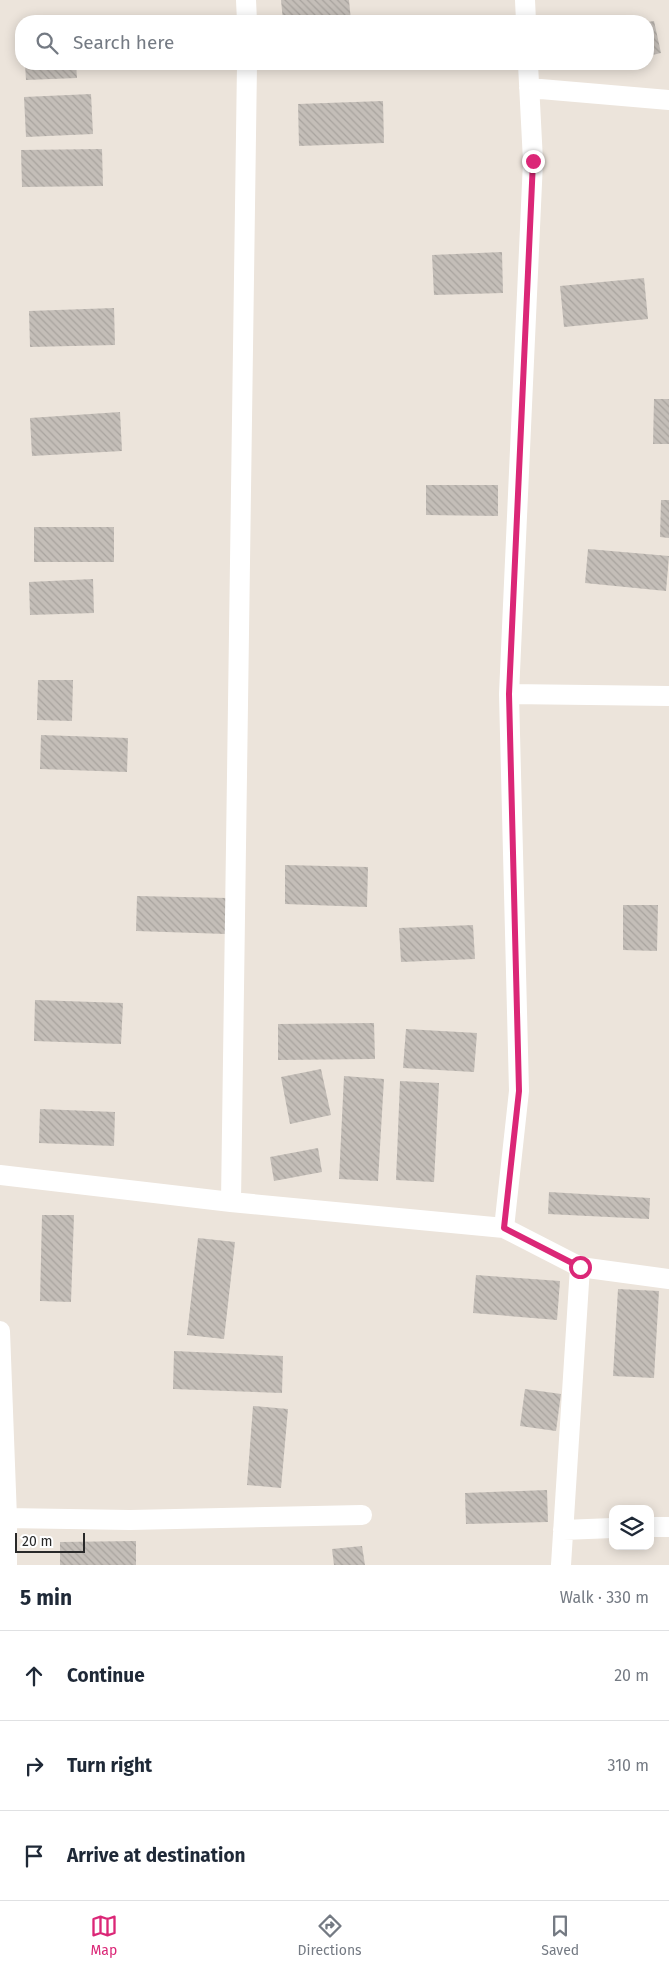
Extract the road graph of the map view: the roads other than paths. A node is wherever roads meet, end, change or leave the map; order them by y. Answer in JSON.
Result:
{"nodes":[{"id":1,"x":246,"y":0,"type":"edge"},
{"id":2,"x":525,"y":0,"type":"edge"},
{"id":3,"x":247,"y":15,"type":"edge"},
{"id":4,"x":526,"y":15,"type":"edge"},
{"id":5,"x":247,"y":70,"type":"edge"},
{"id":6,"x":528,"y":70,"type":"edge"},
{"id":7,"x":529,"y":88,"type":"junction"},
{"id":8,"x":669,"y":100,"type":"edge"},
{"id":9,"x":509,"y":694,"type":"junction"},
{"id":10,"x":669,"y":696,"type":"edge"},
{"id":11,"x":0,"y":1175,"type":"edge"},
{"id":12,"x":231,"y":1202,"type":"junction"},
{"id":13,"x":504,"y":1228,"type":"junction"},
{"id":14,"x":580,"y":1267,"type":"junction"},
{"id":15,"x":669,"y":1279,"type":"edge"},
{"id":16,"x":0,"y":1331,"type":"edge"},
{"id":17,"x":362,"y":1515,"type":"dead end"},
{"id":18,"x":8,"y":1518,"type":"junction"},
{"id":19,"x":654,"y":1527,"type":"edge"},
{"id":20,"x":669,"y":1527,"type":"edge"},
{"id":21,"x":609,"y":1528,"type":"edge"},
{"id":22,"x":562,"y":1530,"type":"junction"},
{"id":23,"x":7,"y":1565,"type":"edge"},
{"id":24,"x":561,"y":1565,"type":"edge"}],
"edges":[{"from":1,"to":3,"type":"street"},
{"from":2,"to":4,"type":"street"},
{"from":5,"to":12,"type":"street"},
{"from":6,"to":7,"type":"street"},
{"from":7,"to":8,"type":"street"},
{"from":7,"to":9,"type":"street"},
{"from":9,"to":10,"type":"street"},
{"from":9,"to":13,"type":"street"},
{"from":11,"to":12,"type":"street"},
{"from":12,"to":13,"type":"street"},
{"from":13,"to":14,"type":"street"},
{"from":14,"to":15,"type":"street"},
{"from":14,"to":22,"type":"street"},
{"from":16,"to":18,"type":"street"},
{"from":17,"to":18,"type":"street"},
{"from":18,"to":23,"type":"street"},
{"from":19,"to":20,"type":"street"},
{"from":21,"to":22,"type":"street"},
{"from":22,"to":24,"type":"street"}]}
